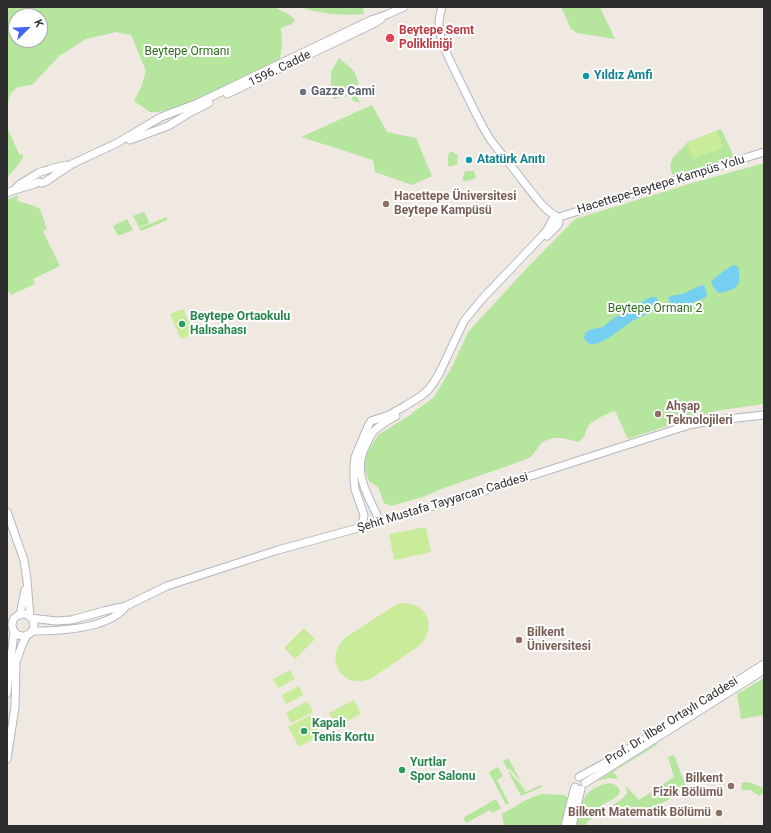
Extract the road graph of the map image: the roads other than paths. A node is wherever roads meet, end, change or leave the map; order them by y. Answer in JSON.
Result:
{"nodes":[{"id":1,"x":404,"y":7,"type":"edge"},
{"id":2,"x":442,"y":7,"type":"edge"},
{"id":3,"x":386,"y":15,"type":"junction"},
{"id":4,"x":171,"y":113,"type":"junction"},
{"id":5,"x":163,"y":116,"type":"junction"},
{"id":6,"x":174,"y":122,"type":"junction"},
{"id":7,"x":166,"y":127,"type":"junction"},
{"id":8,"x":118,"y":143,"type":"junction"},
{"id":9,"x":764,"y":152,"type":"edge"},
{"id":10,"x":72,"y":164,"type":"junction"},
{"id":11,"x":40,"y":176,"type":"junction"},
{"id":12,"x":7,"y":193,"type":"edge"},
{"id":13,"x":558,"y":217,"type":"junction"},
{"id":14,"x":764,"y":415,"type":"edge"},
{"id":15,"x":7,"y":512,"type":"edge"},
{"id":16,"x":364,"y":515,"type":"junction"},
{"id":17,"x":377,"y":523,"type":"junction"},
{"id":18,"x":358,"y":528,"type":"junction"},
{"id":19,"x":27,"y":580,"type":"junction"},
{"id":20,"x":126,"y":606,"type":"junction"},
{"id":21,"x":18,"y":615,"type":"junction"},
{"id":22,"x":7,"y":616,"type":"edge"},
{"id":23,"x":31,"y":618,"type":"junction"},
{"id":24,"x":11,"y":629,"type":"edge"},
{"id":25,"x":30,"y":633,"type":"junction"},
{"id":26,"x":764,"y":664,"type":"edge"},
{"id":27,"x":764,"y":670,"type":"edge"},
{"id":28,"x":7,"y":692,"type":"edge"},
{"id":29,"x":15,"y":694,"type":"junction"},
{"id":30,"x":7,"y":759,"type":"edge"},
{"id":31,"x":579,"y":777,"type":"junction"},
{"id":32,"x":580,"y":786,"type":"junction"},
{"id":33,"x":566,"y":826,"type":"edge"},
{"id":34,"x":572,"y":826,"type":"edge"}],
"edges":[{"from":1,"to":3,"type":"street","name":"1596. Cadde"},
{"from":2,"to":13,"type":"street"},
{"from":3,"to":4,"type":"street","name":"1596. Cadde"},
{"from":3,"to":6,"type":"street","name":"1596. Cadde"},
{"from":4,"to":5,"type":"street","name":"1596. Cadde"},
{"from":4,"to":6,"type":"street"},
{"from":5,"to":7,"type":"street"},
{"from":5,"to":8,"type":"street","name":"1596. Cadde"},
{"from":6,"to":7,"type":"street","name":"1596. Cadde"},
{"from":7,"to":8,"type":"street","name":"1596. Cadde"},
{"from":8,"to":10,"type":"street"},
{"from":9,"to":13,"type":"street","name":"Hacettepe-Beytepe Kampüs Yolu"},
{"from":10,"to":11,"type":"street"},
{"from":10,"to":11,"type":"street"},
{"from":11,"to":12,"type":"street"},
{"from":13,"to":16,"type":"street"},
{"from":13,"to":17,"type":"street"},
{"from":14,"to":17,"type":"street","name":"Şehit Mustafa Tayyarcan Caddesi"},
{"from":15,"to":19,"type":"street"},
{"from":16,"to":17,"type":"street"},
{"from":16,"to":18,"type":"street"},
{"from":17,"to":18,"type":"street","name":"Şehit Mustafa Tayyarcan Caddesi"},
{"from":18,"to":20,"type":"street","name":"Şehit Mustafa Tayyarcan Caddesi"},
{"from":19,"to":21,"type":"street"},
{"from":19,"to":23,"type":"street"},
{"from":20,"to":23,"type":"street","name":"Şehit Mustafa Tayyarcan Caddesi"},
{"from":20,"to":25,"type":"street","name":"Şehit Mustafa Tayyarcan Caddesi"},
{"from":21,"to":22,"type":"street"},
{"from":21,"to":23,"type":"street"},
{"from":21,"to":24,"type":"street"},
{"from":23,"to":25,"type":"street"},
{"from":24,"to":25,"type":"street"},
{"from":24,"to":28,"type":"street"},
{"from":25,"to":29,"type":"street"},
{"from":26,"to":31,"type":"street","name":"Prof. Dr. İlber Ortaylı Caddesi"},
{"from":27,"to":32,"type":"street","name":"Prof. Dr. İlber Ortaylı Caddesi"},
{"from":28,"to":29,"type":"street"},
{"from":29,"to":30,"type":"street"},
{"from":31,"to":32,"type":"street"},
{"from":31,"to":32,"type":"street"},
{"from":32,"to":33,"type":"street"},
{"from":32,"to":34,"type":"street"}]}
